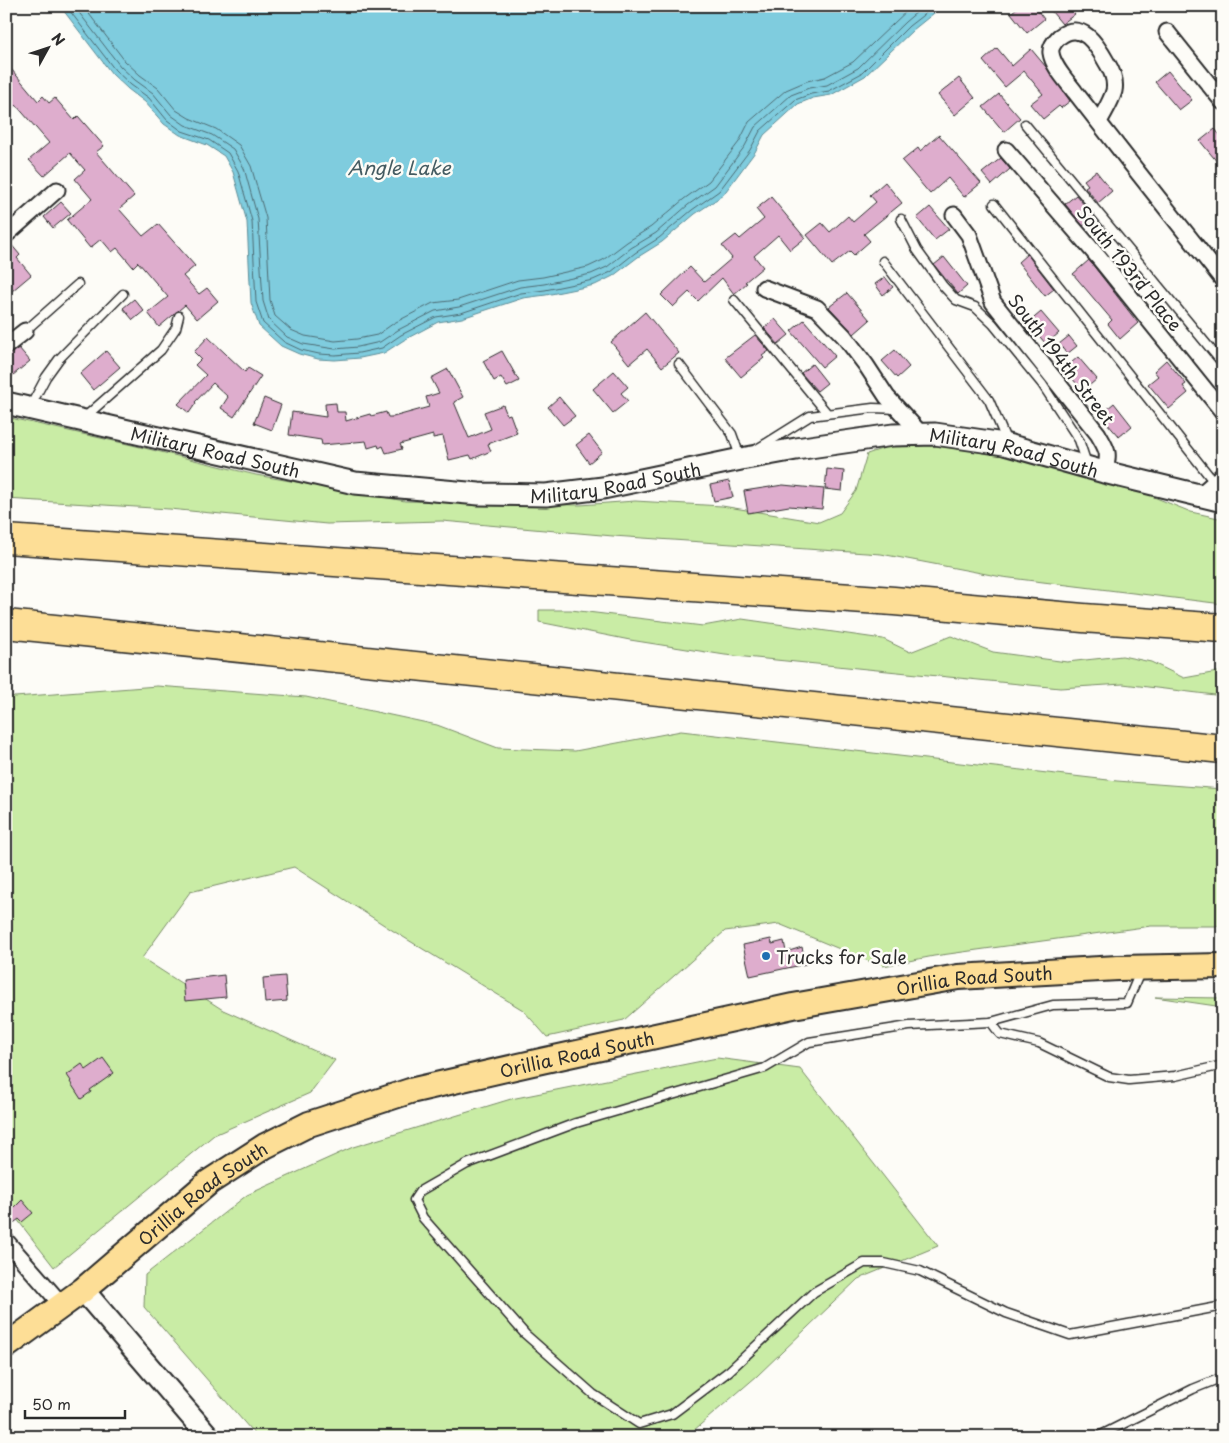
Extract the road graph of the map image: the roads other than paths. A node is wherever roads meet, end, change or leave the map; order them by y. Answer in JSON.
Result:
{"nodes":[{"id":1,"x":1167,"y":32,"type":"dead end"},
{"id":2,"x":1223,"y":102,"type":"edge"},
{"id":3,"x":1099,"y":122,"type":"junction"},
{"id":4,"x":1026,"y":124,"type":"dead end"},
{"id":5,"x":1006,"y":150,"type":"dead end"},
{"id":6,"x":57,"y":190,"type":"dead end"},
{"id":7,"x":994,"y":204,"type":"dead end"},
{"id":8,"x":954,"y":215,"type":"dead end"},
{"id":9,"x":900,"y":219,"type":"dead end"},
{"id":10,"x":6,"y":235,"type":"edge"},
{"id":11,"x":883,"y":261,"type":"dead end"},
{"id":12,"x":1223,"y":280,"type":"edge"},
{"id":13,"x":78,"y":284,"type":"dead end"},
{"id":14,"x":764,"y":288,"type":"dead end"},
{"id":15,"x":123,"y":294,"type":"dead end"},
{"id":16,"x":734,"y":300,"type":"dead end"},
{"id":17,"x":179,"y":316,"type":"dead end"},
{"id":18,"x":25,"y":331,"type":"joint"},
{"id":19,"x":6,"y":346,"type":"edge"},
{"id":20,"x":679,"y":364,"type":"dead end"},
{"id":21,"x":1223,"y":364,"type":"edge"},
{"id":22,"x":6,"y":403,"type":"edge"},
{"id":23,"x":29,"y":408,"type":"junction"},
{"id":24,"x":898,"y":409,"type":"junction"},
{"id":25,"x":1223,"y":412,"type":"edge"},
{"id":26,"x":827,"y":413,"type":"junction"},
{"id":27,"x":82,"y":420,"type":"junction"},
{"id":28,"x":921,"y":434,"type":"junction"},
{"id":29,"x":1009,"y":445,"type":"junction"},
{"id":30,"x":741,"y":459,"type":"junction"},
{"id":31,"x":1097,"y":470,"type":"junction"},
{"id":32,"x":1215,"y":488,"type":"edge"},
{"id":33,"x":6,"y":540,"type":"edge"},
{"id":34,"x":1083,"y":618,"type":"junction"},
{"id":35,"x":6,"y":624,"type":"edge"},
{"id":36,"x":1223,"y":628,"type":"edge"},
{"id":37,"x":1223,"y":642,"type":"edge"},
{"id":38,"x":1223,"y":749,"type":"edge"},
{"id":39,"x":1223,"y":966,"type":"edge"},
{"id":40,"x":1142,"y":968,"type":"junction"},
{"id":41,"x":991,"y":1022,"type":"junction"},
{"id":42,"x":1223,"y":1064,"type":"edge"},
{"id":43,"x":6,"y":1241,"type":"edge"},
{"id":44,"x":83,"y":1290,"type":"junction"},
{"id":45,"x":62,"y":1305,"type":"junction"},
{"id":46,"x":1223,"y":1306,"type":"edge"},
{"id":47,"x":6,"y":1346,"type":"edge"},
{"id":48,"x":1223,"y":1378,"type":"edge"},
{"id":49,"x":209,"y":1437,"type":"edge"},
{"id":50,"x":1096,"y":1437,"type":"edge"}],
"edges":[{"from":1,"to":2,"type":"street"},
{"from":3,"to":3,"type":"street"},
{"from":3,"to":12,"type":"street"},
{"from":4,"to":21,"type":"lane"},
{"from":5,"to":25,"type":"street","name":"South 193rd Place"},
{"from":6,"to":10,"type":"street"},
{"from":7,"to":32,"type":"lane"},
{"from":8,"to":31,"type":"street","name":"South 194th Street"},
{"from":9,"to":31,"type":"lane"},
{"from":11,"to":29,"type":"lane"},
{"from":13,"to":18,"type":"lane"},
{"from":14,"to":24,"type":"street"},
{"from":15,"to":23,"type":"lane"},
{"from":16,"to":26,"type":"lane"},
{"from":17,"to":27,"type":"lane"},
{"from":18,"to":19,"type":"street"},
{"from":20,"to":30,"type":"lane"},
{"from":22,"to":23,"type":"main road","name":"Military Road South"},
{"from":23,"to":27,"type":"main road","name":"Military Road South"},
{"from":24,"to":26,"type":"lane"},
{"from":24,"to":28,"type":"street"},
{"from":26,"to":30,"type":"lane"},
{"from":27,"to":30,"type":"main road","name":"Military Road South"},
{"from":28,"to":29,"type":"main road","name":"Military Road South"},
{"from":28,"to":30,"type":"main road","name":"Military Road South"},
{"from":29,"to":31,"type":"main road","name":"Military Road South"},
{"from":31,"to":32,"type":"main road","name":"Military Road South"},
{"from":33,"to":34,"type":"highway"},
{"from":34,"to":36,"type":"highway"},
{"from":34,"to":37,"type":"highway"},
{"from":35,"to":38,"type":"highway"},
{"from":39,"to":40,"type":"main road","name":"Orillia Road South"},
{"from":40,"to":41,"type":"lane"},
{"from":40,"to":44,"type":"main road","name":"Orillia Road South"},
{"from":41,"to":42,"type":"lane"},
{"from":41,"to":46,"type":"lane"},
{"from":43,"to":45,"type":"street"},
{"from":44,"to":45,"type":"main road","name":"Orillia Road South"},
{"from":44,"to":49,"type":"main road"},
{"from":45,"to":47,"type":"main road","name":"Orillia Road South"},
{"from":48,"to":50,"type":"lane"}]}
